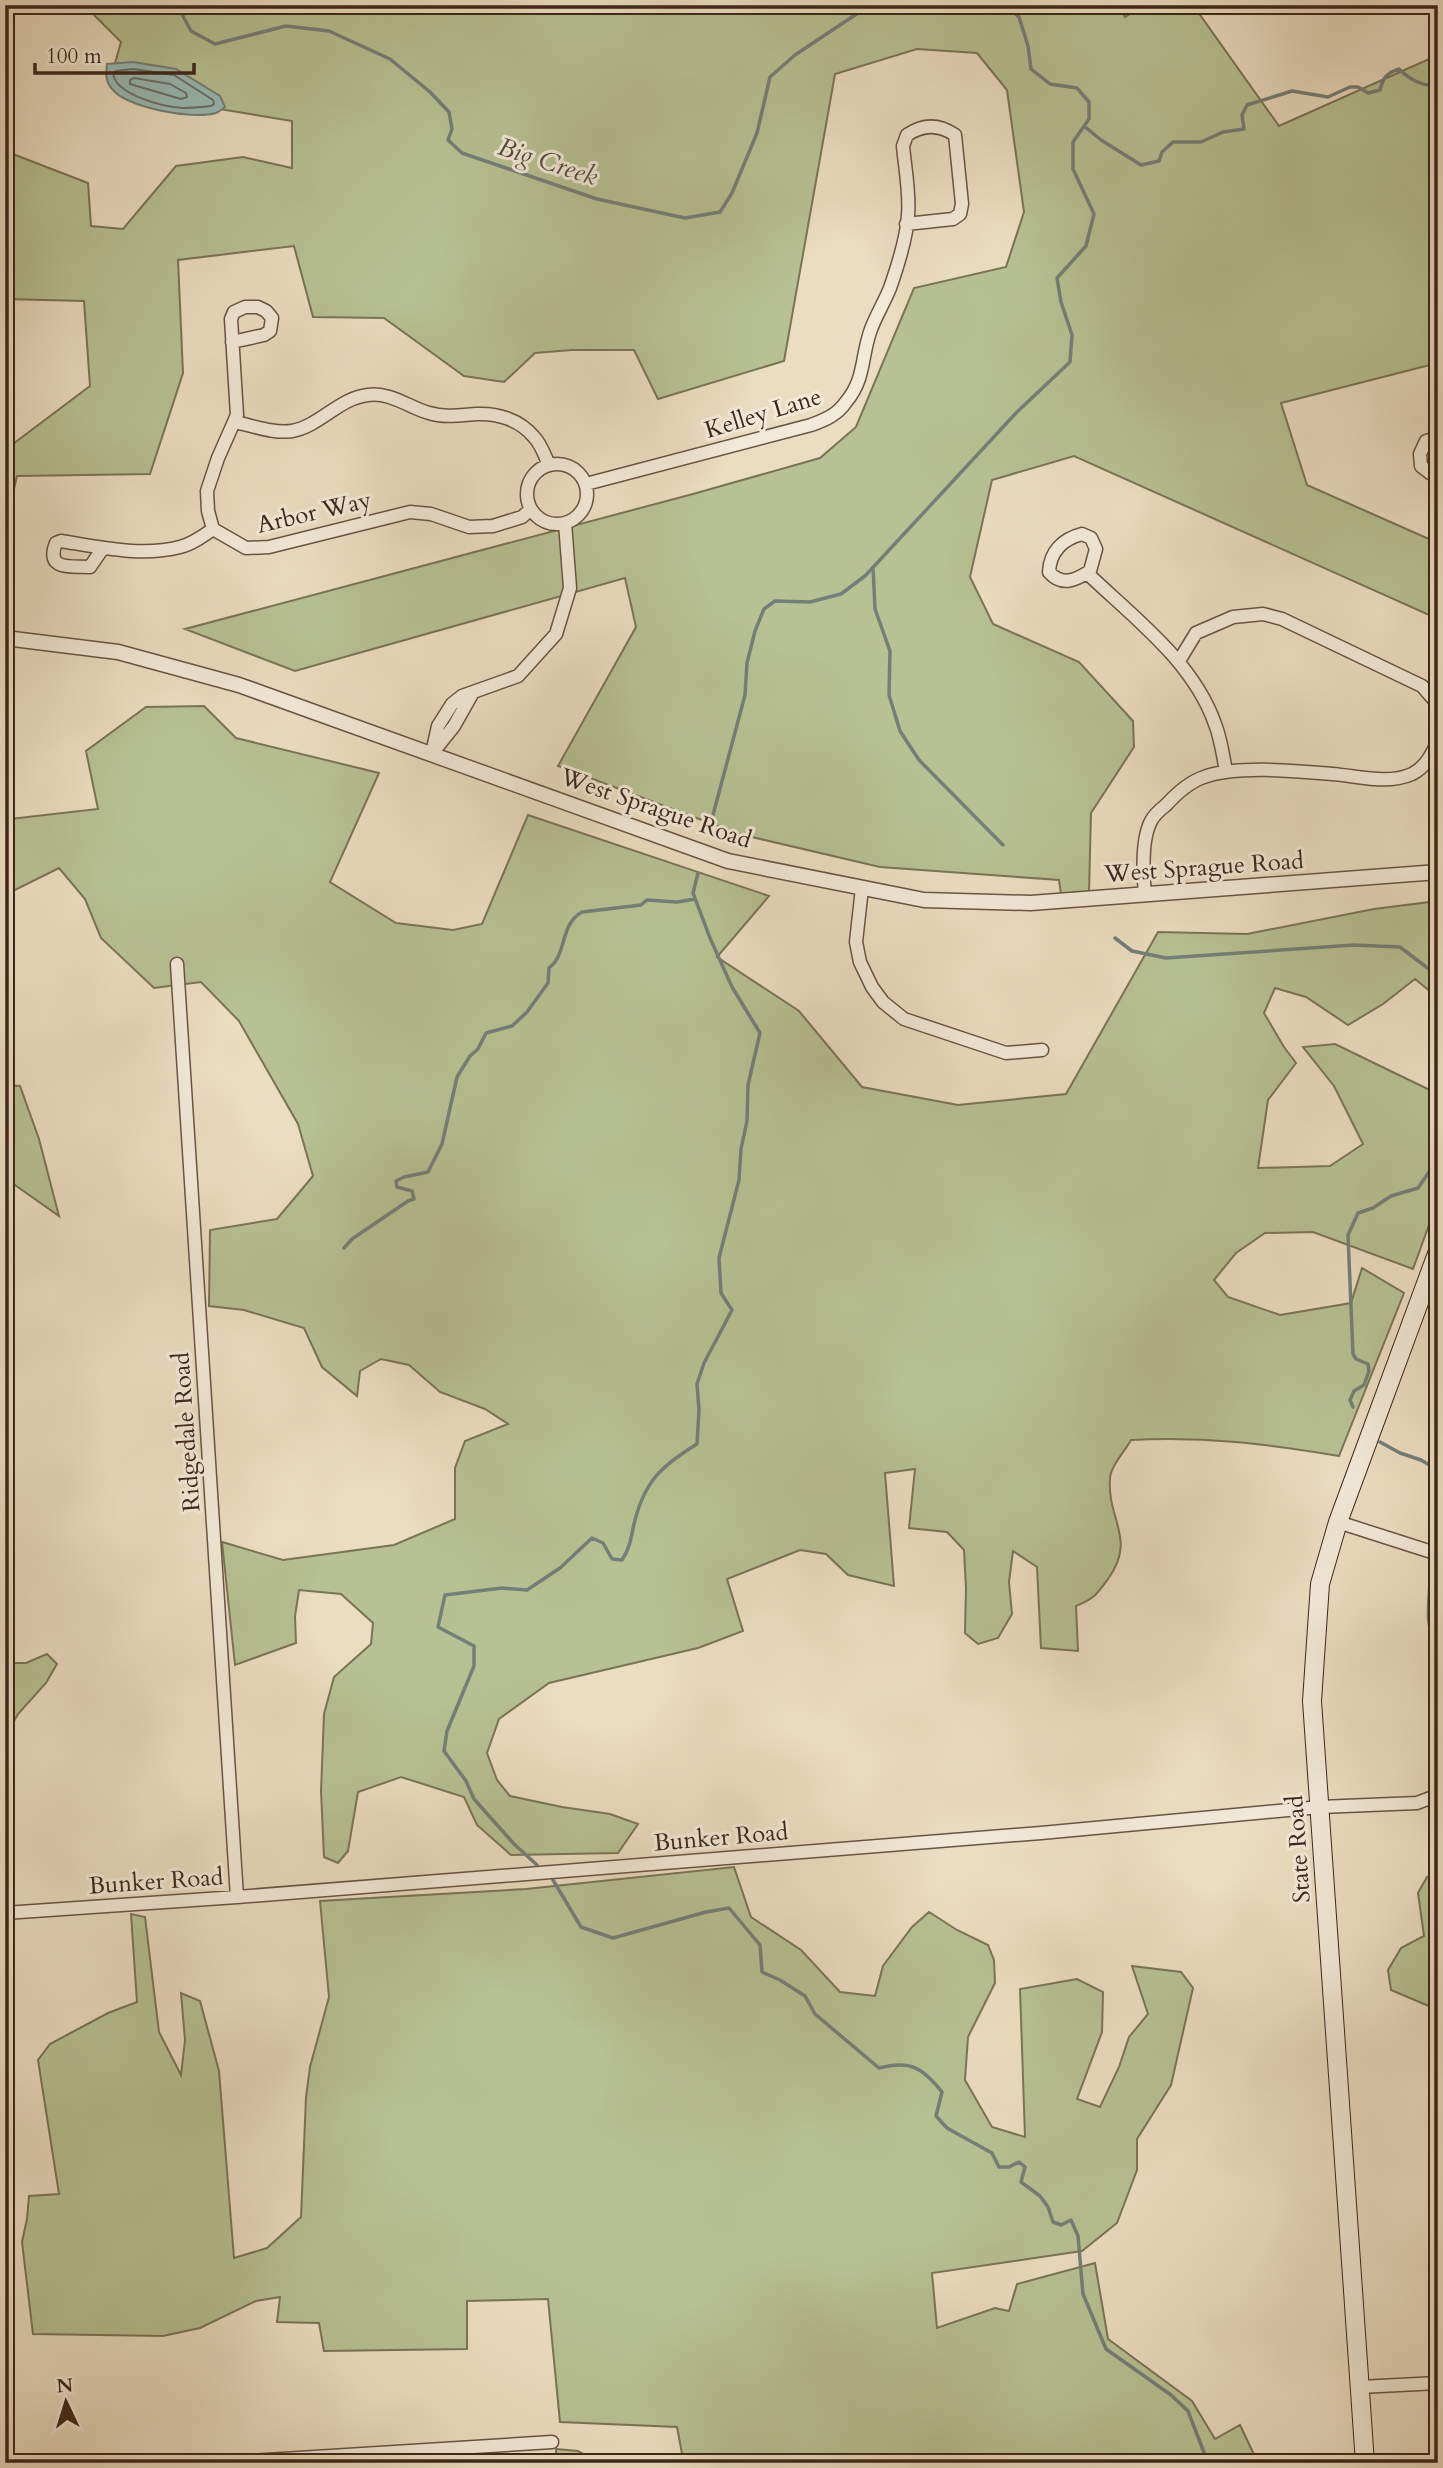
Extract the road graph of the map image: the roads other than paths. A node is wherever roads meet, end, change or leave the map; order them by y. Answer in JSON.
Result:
{"nodes":[{"id":1,"x":906,"y":224,"type":"junction"},
{"id":2,"x":232,"y":342,"type":"dead end"},
{"id":3,"x":234,"y":422,"type":"junction"},
{"id":4,"x":1438,"y":438,"type":"edge"},
{"id":5,"x":549,"y":465,"type":"junction"},
{"id":6,"x":1438,"y":472,"type":"edge"},
{"id":7,"x":586,"y":484,"type":"junction"},
{"id":8,"x":531,"y":509,"type":"junction"},
{"id":9,"x":565,"y":523,"type":"junction"},
{"id":10,"x":213,"y":528,"type":"junction"},
{"id":11,"x":103,"y":548,"type":"dead end"},
{"id":12,"x":1087,"y":573,"type":"dead end"},
{"id":13,"x":5,"y":638,"type":"edge"},
{"id":14,"x":1179,"y":661,"type":"junction"},
{"id":15,"x":1438,"y":714,"type":"edge"},
{"id":16,"x":1438,"y":741,"type":"edge"},
{"id":17,"x":432,"y":753,"type":"junction"},
{"id":18,"x":1226,"y":771,"type":"junction"},
{"id":19,"x":1438,"y":872,"type":"edge"},
{"id":20,"x":862,"y":888,"type":"junction"},
{"id":21,"x":1145,"y":895,"type":"junction"},
{"id":22,"x":177,"y":964,"type":"dead end"},
{"id":23,"x":1042,"y":1050,"type":"dead end"},
{"id":24,"x":1438,"y":1251,"type":"edge"},
{"id":25,"x":1338,"y":1522,"type":"junction"},
{"id":26,"x":1438,"y":1555,"type":"edge"},
{"id":27,"x":1438,"y":1795,"type":"edge"},
{"id":28,"x":1320,"y":1807,"type":"junction"},
{"id":29,"x":237,"y":1897,"type":"junction"},
{"id":30,"x":5,"y":1913,"type":"edge"},
{"id":31,"x":1438,"y":2383,"type":"edge"},
{"id":32,"x":1360,"y":2387,"type":"junction"},
{"id":33,"x":552,"y":2442,"type":"dead end"},
{"id":34,"x":220,"y":2463,"type":"edge"},
{"id":35,"x":1365,"y":2463,"type":"edge"}],
"edges":[{"from":1,"to":1,"type":"street","name":"Kelley Lane"},
{"from":1,"to":7,"type":"street","name":"Kelley Lane"},
{"from":2,"to":3,"type":"street"},
{"from":3,"to":5,"type":"street"},
{"from":3,"to":10,"type":"street"},
{"from":4,"to":6,"type":"street"},
{"from":5,"to":7,"type":"street"},
{"from":5,"to":8,"type":"street"},
{"from":7,"to":9,"type":"street"},
{"from":8,"to":9,"type":"street"},
{"from":8,"to":10,"type":"street","name":"Arbor Way"},
{"from":9,"to":17,"type":"street"},
{"from":10,"to":11,"type":"street"},
{"from":12,"to":14,"type":"street"},
{"from":13,"to":17,"type":"street","name":"West Sprague Road"},
{"from":14,"to":15,"type":"street"},
{"from":14,"to":18,"type":"street"},
{"from":16,"to":18,"type":"street"},
{"from":17,"to":20,"type":"street","name":"West Sprague Road"},
{"from":18,"to":21,"type":"street"},
{"from":19,"to":21,"type":"street","name":"West Sprague Road"},
{"from":20,"to":21,"type":"street","name":"West Sprague Road"},
{"from":20,"to":23,"type":"street"},
{"from":22,"to":29,"type":"street","name":"Ridgedale Road"},
{"from":24,"to":25,"type":"main road","name":"State Road"},
{"from":25,"to":26,"type":"street"},
{"from":25,"to":28,"type":"main road","name":"State Road"},
{"from":27,"to":28,"type":"street","name":"Bunker Road"},
{"from":28,"to":29,"type":"street","name":"Bunker Road"},
{"from":28,"to":32,"type":"main road","name":"State Road"},
{"from":29,"to":30,"type":"street","name":"Bunker Road"},
{"from":31,"to":32,"type":"street"},
{"from":32,"to":35,"type":"main road","name":"State Road"},
{"from":33,"to":34,"type":"street"}]}
